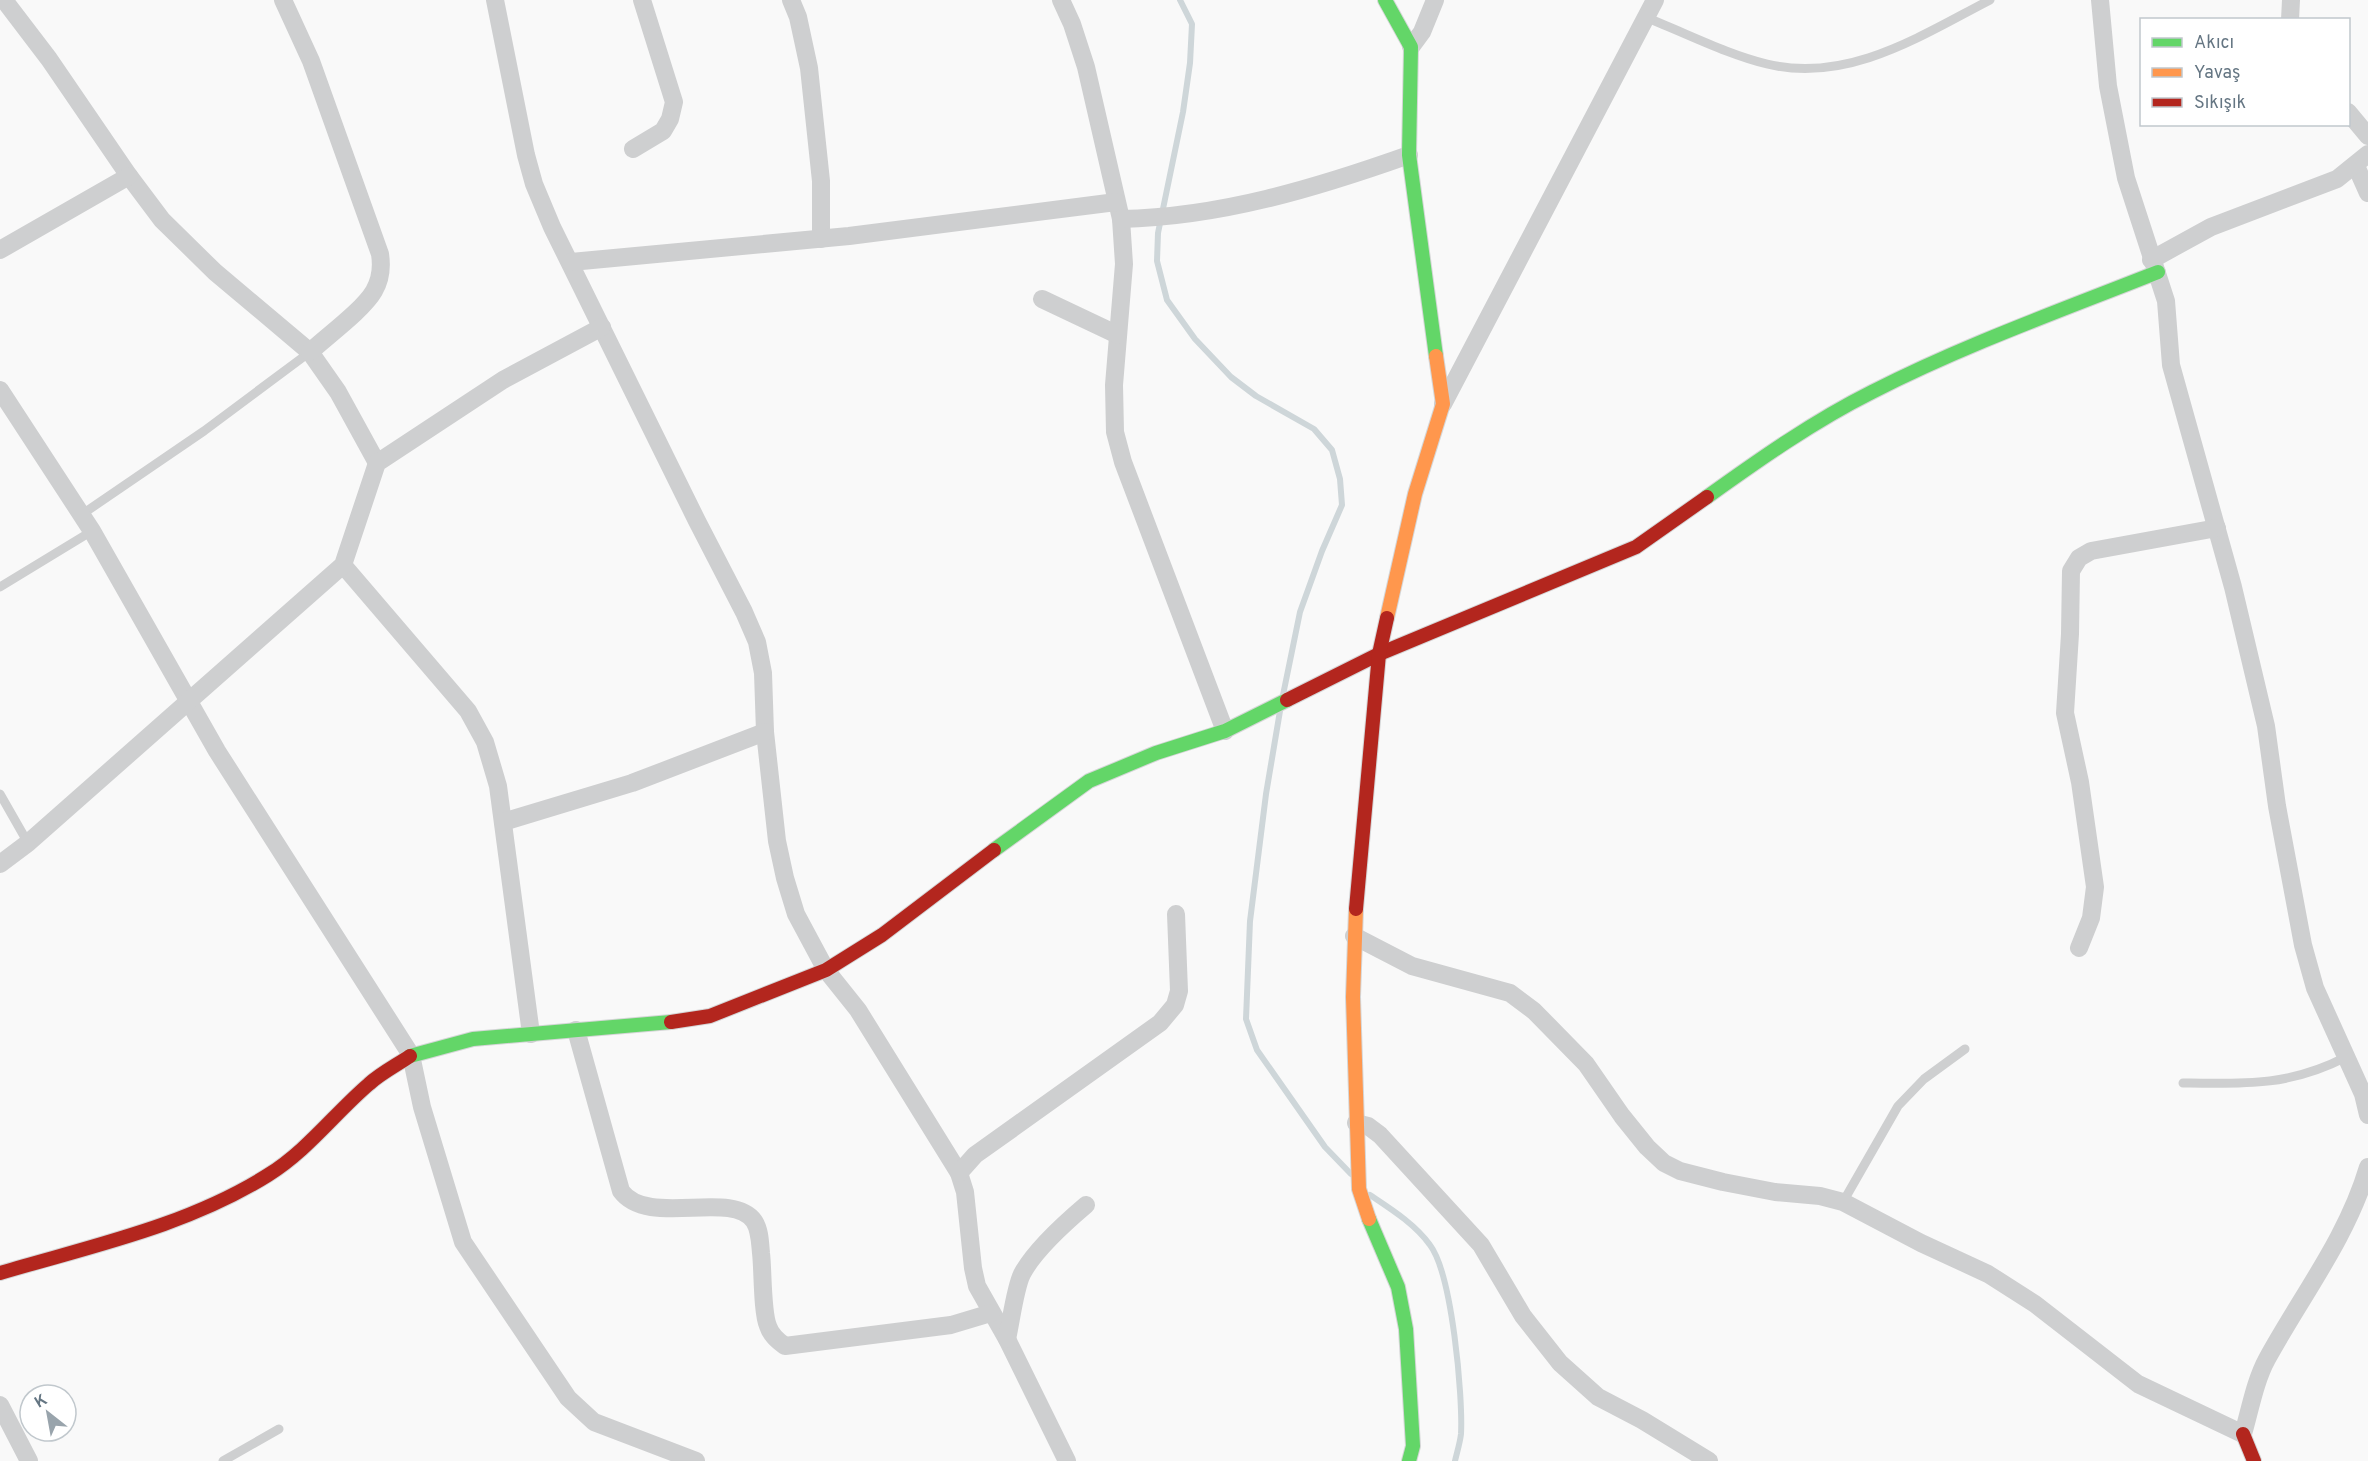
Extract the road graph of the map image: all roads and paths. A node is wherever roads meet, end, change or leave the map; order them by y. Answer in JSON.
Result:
{"nodes":[{"id":1,"x":4,"y":0,"type":"edge"},
{"id":2,"x":283,"y":0,"type":"edge"},
{"id":3,"x":495,"y":0,"type":"edge"},
{"id":4,"x":642,"y":0,"type":"edge"},
{"id":5,"x":791,"y":0,"type":"edge"},
{"id":6,"x":1061,"y":0,"type":"edge"},
{"id":7,"x":1385,"y":0,"type":"edge"},
{"id":8,"x":1435,"y":0,"type":"edge"},
{"id":9,"x":1655,"y":0,"type":"edge"},
{"id":10,"x":1990,"y":0,"type":"edge"},
{"id":11,"x":2100,"y":0,"type":"edge"},
{"id":12,"x":2291,"y":0,"type":"edge"},
{"id":13,"x":1647,"y":18,"type":"junction"},
{"id":14,"x":2290,"y":18,"type":"edge"},
{"id":15,"x":1411,"y":47,"type":"junction"},
{"id":16,"x":2350,"y":113,"type":"edge"},
{"id":17,"x":2368,"y":136,"type":"edge"},
{"id":18,"x":633,"y":149,"type":"dead end"},
{"id":19,"x":1409,"y":154,"type":"junction"},
{"id":20,"x":2362,"y":160,"type":"edge"},
{"id":21,"x":129,"y":176,"type":"junction"},
{"id":22,"x":2368,"y":193,"type":"edge"},
{"id":23,"x":1119,"y":211,"type":"junction"},
{"id":24,"x":820,"y":239,"type":"junction"},
{"id":25,"x":0,"y":250,"type":"edge"},
{"id":26,"x":571,"y":262,"type":"junction"},
{"id":27,"x":2154,"y":266,"type":"junction"},
{"id":28,"x":1042,"y":299,"type":"dead end"},
{"id":29,"x":602,"y":327,"type":"junction"},
{"id":30,"x":1118,"y":335,"type":"junction"},
{"id":31,"x":310,"y":352,"type":"junction"},
{"id":32,"x":0,"y":390,"type":"edge"},
{"id":33,"x":1443,"y":404,"type":"junction"},
{"id":34,"x":377,"y":463,"type":"junction"},
{"id":35,"x":81,"y":514,"type":"junction"},
{"id":36,"x":2217,"y":528,"type":"junction"},
{"id":37,"x":92,"y":531,"type":"junction"},
{"id":38,"x":343,"y":565,"type":"junction"},
{"id":39,"x":0,"y":587,"type":"edge"},
{"id":40,"x":1379,"y":654,"type":"junction"},
{"id":41,"x":188,"y":700,"type":"junction"},
{"id":42,"x":1225,"y":731,"type":"junction"},
{"id":43,"x":765,"y":732,"type":"junction"},
{"id":44,"x":0,"y":794,"type":"edge"},
{"id":45,"x":503,"y":822,"type":"junction"},
{"id":46,"x":28,"y":843,"type":"junction"},
{"id":47,"x":0,"y":864,"type":"edge"},
{"id":48,"x":1176,"y":914,"type":"dead end"},
{"id":49,"x":1354,"y":936,"type":"junction"},
{"id":50,"x":2079,"y":948,"type":"dead end"},
{"id":51,"x":826,"y":970,"type":"junction"},
{"id":52,"x":576,"y":1030,"type":"junction"},
{"id":53,"x":531,"y":1034,"type":"junction"},
{"id":54,"x":1965,"y":1049,"type":"dead end"},
{"id":55,"x":411,"y":1055,"type":"junction"},
{"id":56,"x":2346,"y":1057,"type":"junction"},
{"id":57,"x":2184,"y":1083,"type":"dead end"},
{"id":58,"x":2368,"y":1115,"type":"edge"},
{"id":59,"x":1356,"y":1131,"type":"junction"},
{"id":60,"x":2368,"y":1167,"type":"edge"},
{"id":61,"x":959,"y":1173,"type":"junction"},
{"id":62,"x":1843,"y":1202,"type":"junction"},
{"id":63,"x":1086,"y":1205,"type":"dead end"},
{"id":64,"x":0,"y":1273,"type":"edge"},
{"id":65,"x":991,"y":1313,"type":"junction"},
{"id":66,"x":1007,"y":1338,"type":"junction"},
{"id":67,"x":0,"y":1406,"type":"edge"},
{"id":68,"x":279,"y":1429,"type":"dead end"},
{"id":69,"x":2243,"y":1434,"type":"junction"},
{"id":70,"x":29,"y":1461,"type":"edge"},
{"id":71,"x":223,"y":1461,"type":"edge"},
{"id":72,"x":696,"y":1461,"type":"edge"},
{"id":73,"x":1067,"y":1461,"type":"edge"},
{"id":74,"x":1409,"y":1461,"type":"edge"},
{"id":75,"x":1709,"y":1461,"type":"edge"},
{"id":76,"x":2254,"y":1461,"type":"edge"}],
"edges":[{"from":1,"to":21,"type":"street"},
{"from":2,"to":31,"type":"street"},
{"from":3,"to":26,"type":"street"},
{"from":4,"to":18,"type":"street"},
{"from":5,"to":24,"type":"street"},
{"from":6,"to":23,"type":"street"},
{"from":7,"to":15,"type":"street"},
{"from":8,"to":15,"type":"street"},
{"from":9,"to":13,"type":"street"},
{"from":10,"to":13,"type":"lane"},
{"from":11,"to":27,"type":"street"},
{"from":12,"to":14,"type":"street"},
{"from":13,"to":33,"type":"street"},
{"from":15,"to":19,"type":"street"},
{"from":16,"to":17,"type":"street"},
{"from":19,"to":23,"type":"street"},
{"from":19,"to":33,"type":"street"},
{"from":20,"to":22,"type":"street"},
{"from":20,"to":27,"type":"street"},
{"from":21,"to":25,"type":"street"},
{"from":21,"to":31,"type":"street"},
{"from":23,"to":24,"type":"street"},
{"from":23,"to":30,"type":"street"},
{"from":24,"to":26,"type":"street"},
{"from":26,"to":29,"type":"street"},
{"from":27,"to":36,"type":"street"},
{"from":27,"to":40,"type":"street"},
{"from":28,"to":30,"type":"street"},
{"from":29,"to":34,"type":"street"},
{"from":29,"to":43,"type":"street"},
{"from":30,"to":42,"type":"street"},
{"from":31,"to":34,"type":"street"},
{"from":31,"to":35,"type":"lane"},
{"from":32,"to":35,"type":"street"},
{"from":33,"to":40,"type":"street"},
{"from":34,"to":38,"type":"street"},
{"from":35,"to":37,"type":"street"},
{"from":36,"to":50,"type":"street"},
{"from":36,"to":56,"type":"street"},
{"from":37,"to":39,"type":"lane"},
{"from":37,"to":41,"type":"street"},
{"from":38,"to":41,"type":"street"},
{"from":38,"to":45,"type":"street"},
{"from":40,"to":42,"type":"street"},
{"from":40,"to":49,"type":"street"},
{"from":41,"to":46,"type":"street"},
{"from":41,"to":55,"type":"street"},
{"from":42,"to":51,"type":"street"},
{"from":43,"to":45,"type":"street"},
{"from":43,"to":51,"type":"street"},
{"from":44,"to":46,"type":"lane"},
{"from":45,"to":53,"type":"street"},
{"from":46,"to":47,"type":"street"},
{"from":48,"to":61,"type":"street"},
{"from":49,"to":59,"type":"street"},
{"from":49,"to":62,"type":"street"},
{"from":51,"to":52,"type":"street"},
{"from":51,"to":61,"type":"street"},
{"from":52,"to":53,"type":"street"},
{"from":52,"to":65,"type":"street"},
{"from":53,"to":55,"type":"street"},
{"from":54,"to":62,"type":"lane"},
{"from":55,"to":64,"type":"street"},
{"from":55,"to":72,"type":"street"},
{"from":56,"to":57,"type":"lane"},
{"from":56,"to":58,"type":"street"},
{"from":59,"to":74,"type":"street"},
{"from":59,"to":75,"type":"street"},
{"from":60,"to":69,"type":"street"},
{"from":61,"to":65,"type":"street"},
{"from":62,"to":69,"type":"street"},
{"from":63,"to":66,"type":"street"},
{"from":65,"to":66,"type":"street"},
{"from":66,"to":73,"type":"street"},
{"from":67,"to":70,"type":"street"},
{"from":68,"to":71,"type":"lane"},
{"from":69,"to":76,"type":"street"}]}
